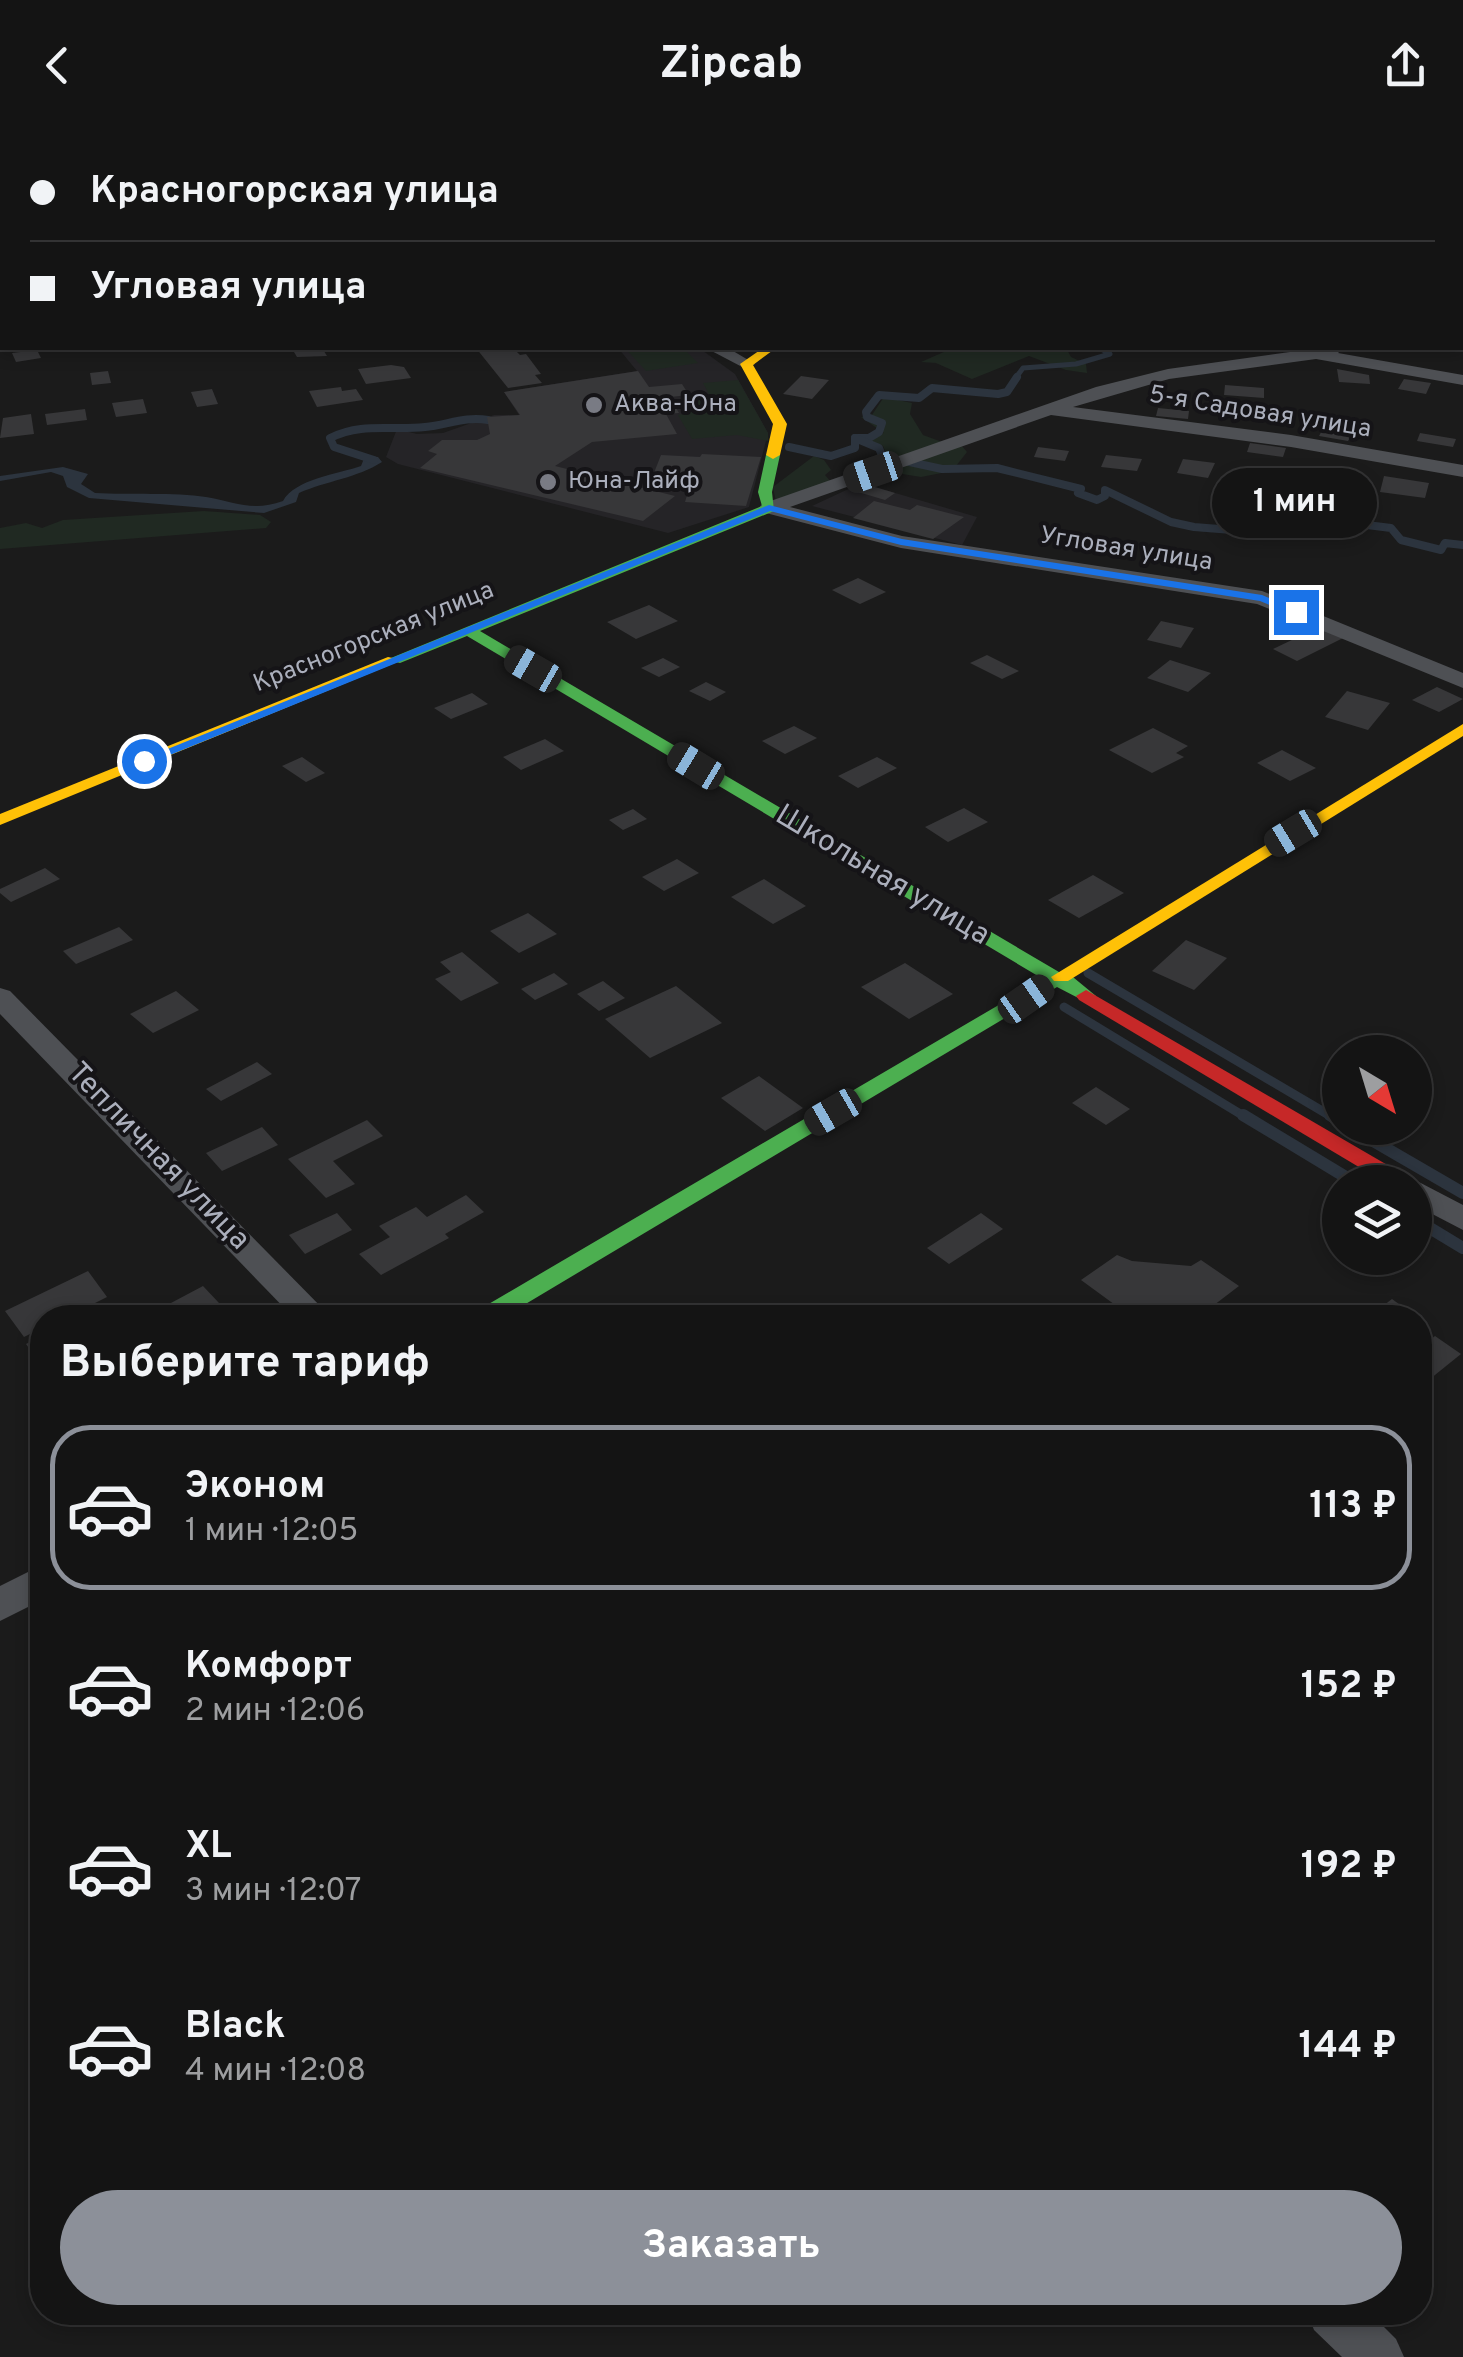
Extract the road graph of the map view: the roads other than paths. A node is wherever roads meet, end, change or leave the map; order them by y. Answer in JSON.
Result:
{"nodes":[{"id":1,"x":719,"y":350,"type":"edge"},
{"id":2,"x":767,"y":350,"type":"edge"},
{"id":3,"x":1329,"y":350,"type":"edge"},
{"id":4,"x":1316,"y":354,"type":"junction"},
{"id":5,"x":746,"y":364,"type":"junction"},
{"id":6,"x":1463,"y":380,"type":"edge"},
{"id":7,"x":1049,"y":410,"type":"junction"},
{"id":8,"x":1463,"y":471,"type":"edge"},
{"id":9,"x":769,"y":508,"type":"junction"},
{"id":10,"x":468,"y":630,"type":"junction"},
{"id":11,"x":1463,"y":681,"type":"edge"},
{"id":12,"x":1463,"y":729,"type":"edge"},
{"id":13,"x":0,"y":820,"type":"edge"},
{"id":14,"x":1054,"y":979,"type":"junction"},
{"id":15,"x":0,"y":996,"type":"edge"},
{"id":16,"x":1371,"y":1165,"type":"edge"},
{"id":17,"x":1432,"y":1201,"type":"edge"},
{"id":18,"x":1463,"y":1220,"type":"edge"},
{"id":19,"x":302,"y":1305,"type":"edge"},
{"id":20,"x":505,"y":1305,"type":"edge"},
{"id":21,"x":30,"y":1588,"type":"edge"},
{"id":22,"x":0,"y":1604,"type":"edge"},
{"id":23,"x":1345,"y":2325,"type":"edge"},
{"id":24,"x":1378,"y":2357,"type":"edge"}],
"edges":[{"from":1,"to":5,"type":"street"},
{"from":2,"to":5,"type":"street"},
{"from":3,"to":4,"type":"street"},
{"from":4,"to":6,"type":"street"},
{"from":4,"to":7,"type":"street"},
{"from":5,"to":9,"type":"street"},
{"from":7,"to":8,"type":"street","name":"5-я Садовая улица"},
{"from":7,"to":9,"type":"street"},
{"from":9,"to":10,"type":"street","name":"Красногорская улица"},
{"from":9,"to":11,"type":"street","name":"Угловая улица"},
{"from":10,"to":13,"type":"street","name":"Красногорская улица"},
{"from":10,"to":14,"type":"street","name":"Школьная улица"},
{"from":12,"to":14,"type":"street"},
{"from":14,"to":16,"type":"street","name":"Школьная улица"},
{"from":14,"to":20,"type":"street"},
{"from":15,"to":19,"type":"street","name":"Тепличная улица"},
{"from":17,"to":18,"type":"street"},
{"from":21,"to":22,"type":"street"},
{"from":23,"to":24,"type":"street"}]}
